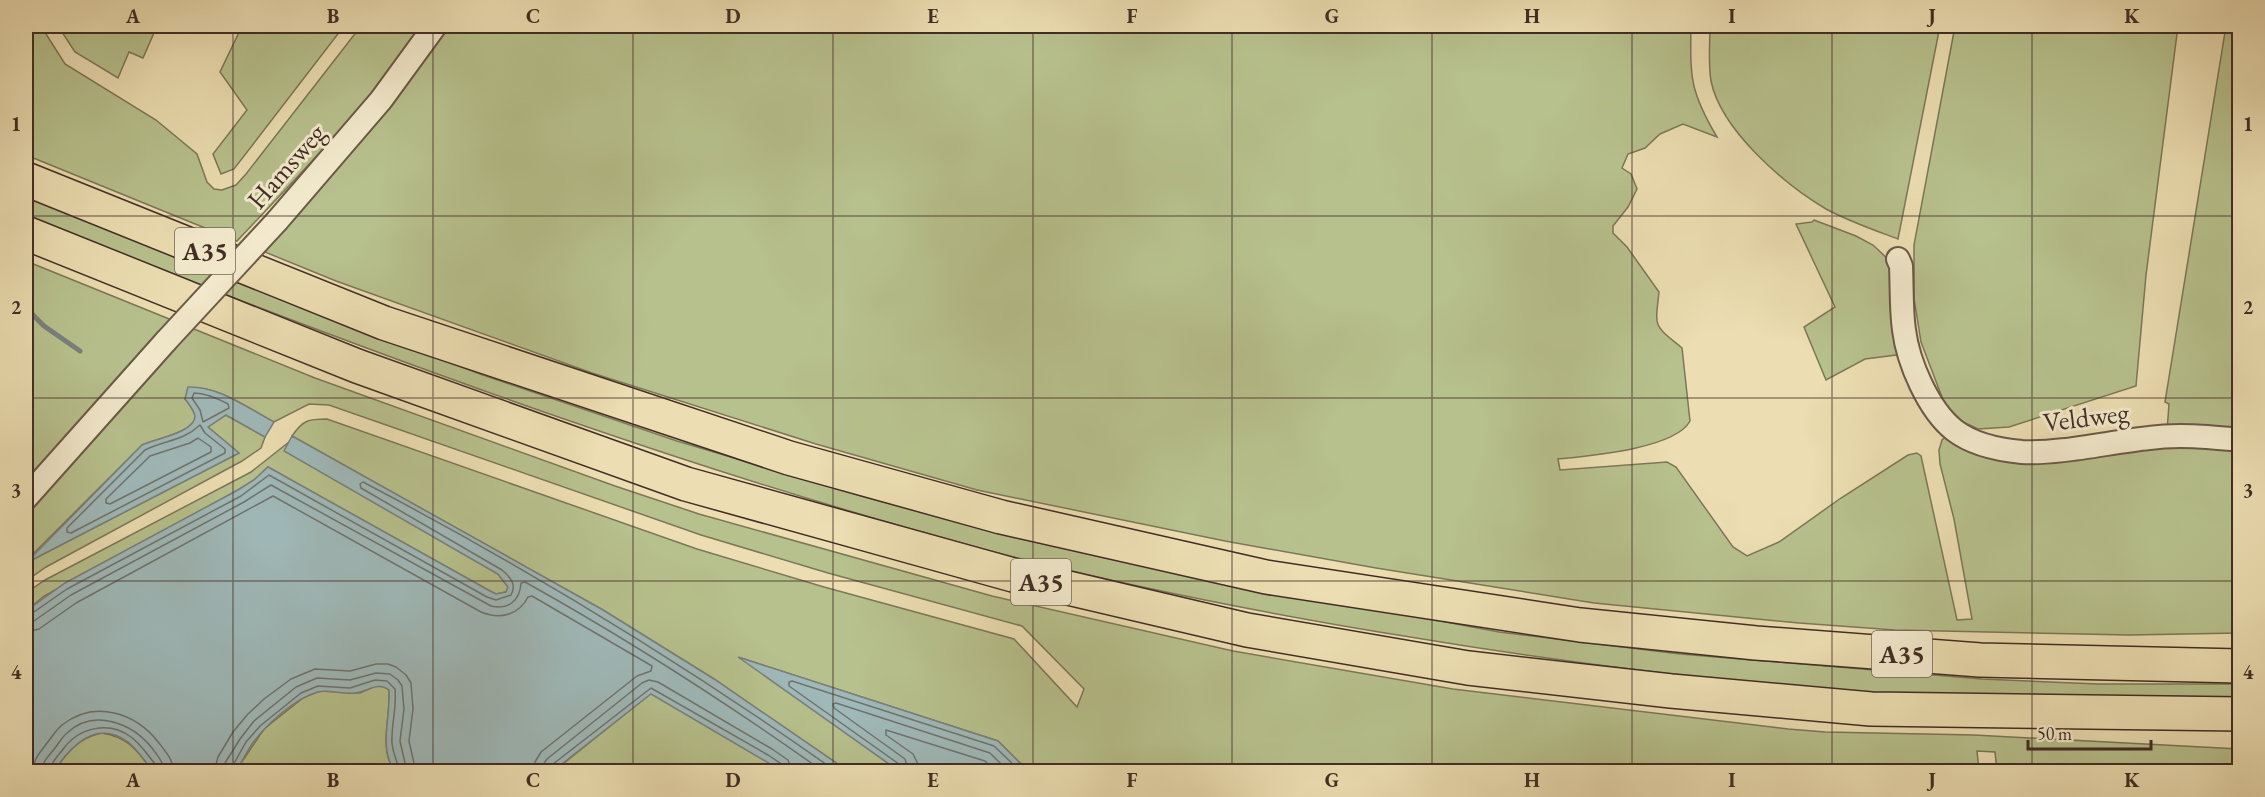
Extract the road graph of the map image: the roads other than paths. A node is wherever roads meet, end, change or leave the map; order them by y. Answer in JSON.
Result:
{"nodes":[{"id":1,"x":435,"y":26,"type":"edge"},
{"id":2,"x":26,"y":179,"type":"edge"},
{"id":3,"x":26,"y":233,"type":"edge"},
{"id":4,"x":1898,"y":259,"type":"dead end"},
{"id":5,"x":2240,"y":440,"type":"edge"},
{"id":6,"x":26,"y":498,"type":"edge"},
{"id":7,"x":2234,"y":665,"type":"edge"},
{"id":8,"x":2104,"y":713,"type":"junction"},
{"id":9,"x":2240,"y":714,"type":"edge"},
{"id":10,"x":2240,"y":735,"type":"edge"}],
"edges":[{"from":1,"to":6,"type":"street","name":"Hamsweg","bridge":true},
{"from":2,"to":7,"type":"highway","number":"A35"},
{"from":3,"to":8,"type":"highway","number":"A35"},
{"from":4,"to":5,"type":"street","name":"Veldweg"},
{"from":8,"to":9,"type":"highway","number":"A35"},
{"from":8,"to":10,"type":"highway","number":"A35"}]}
